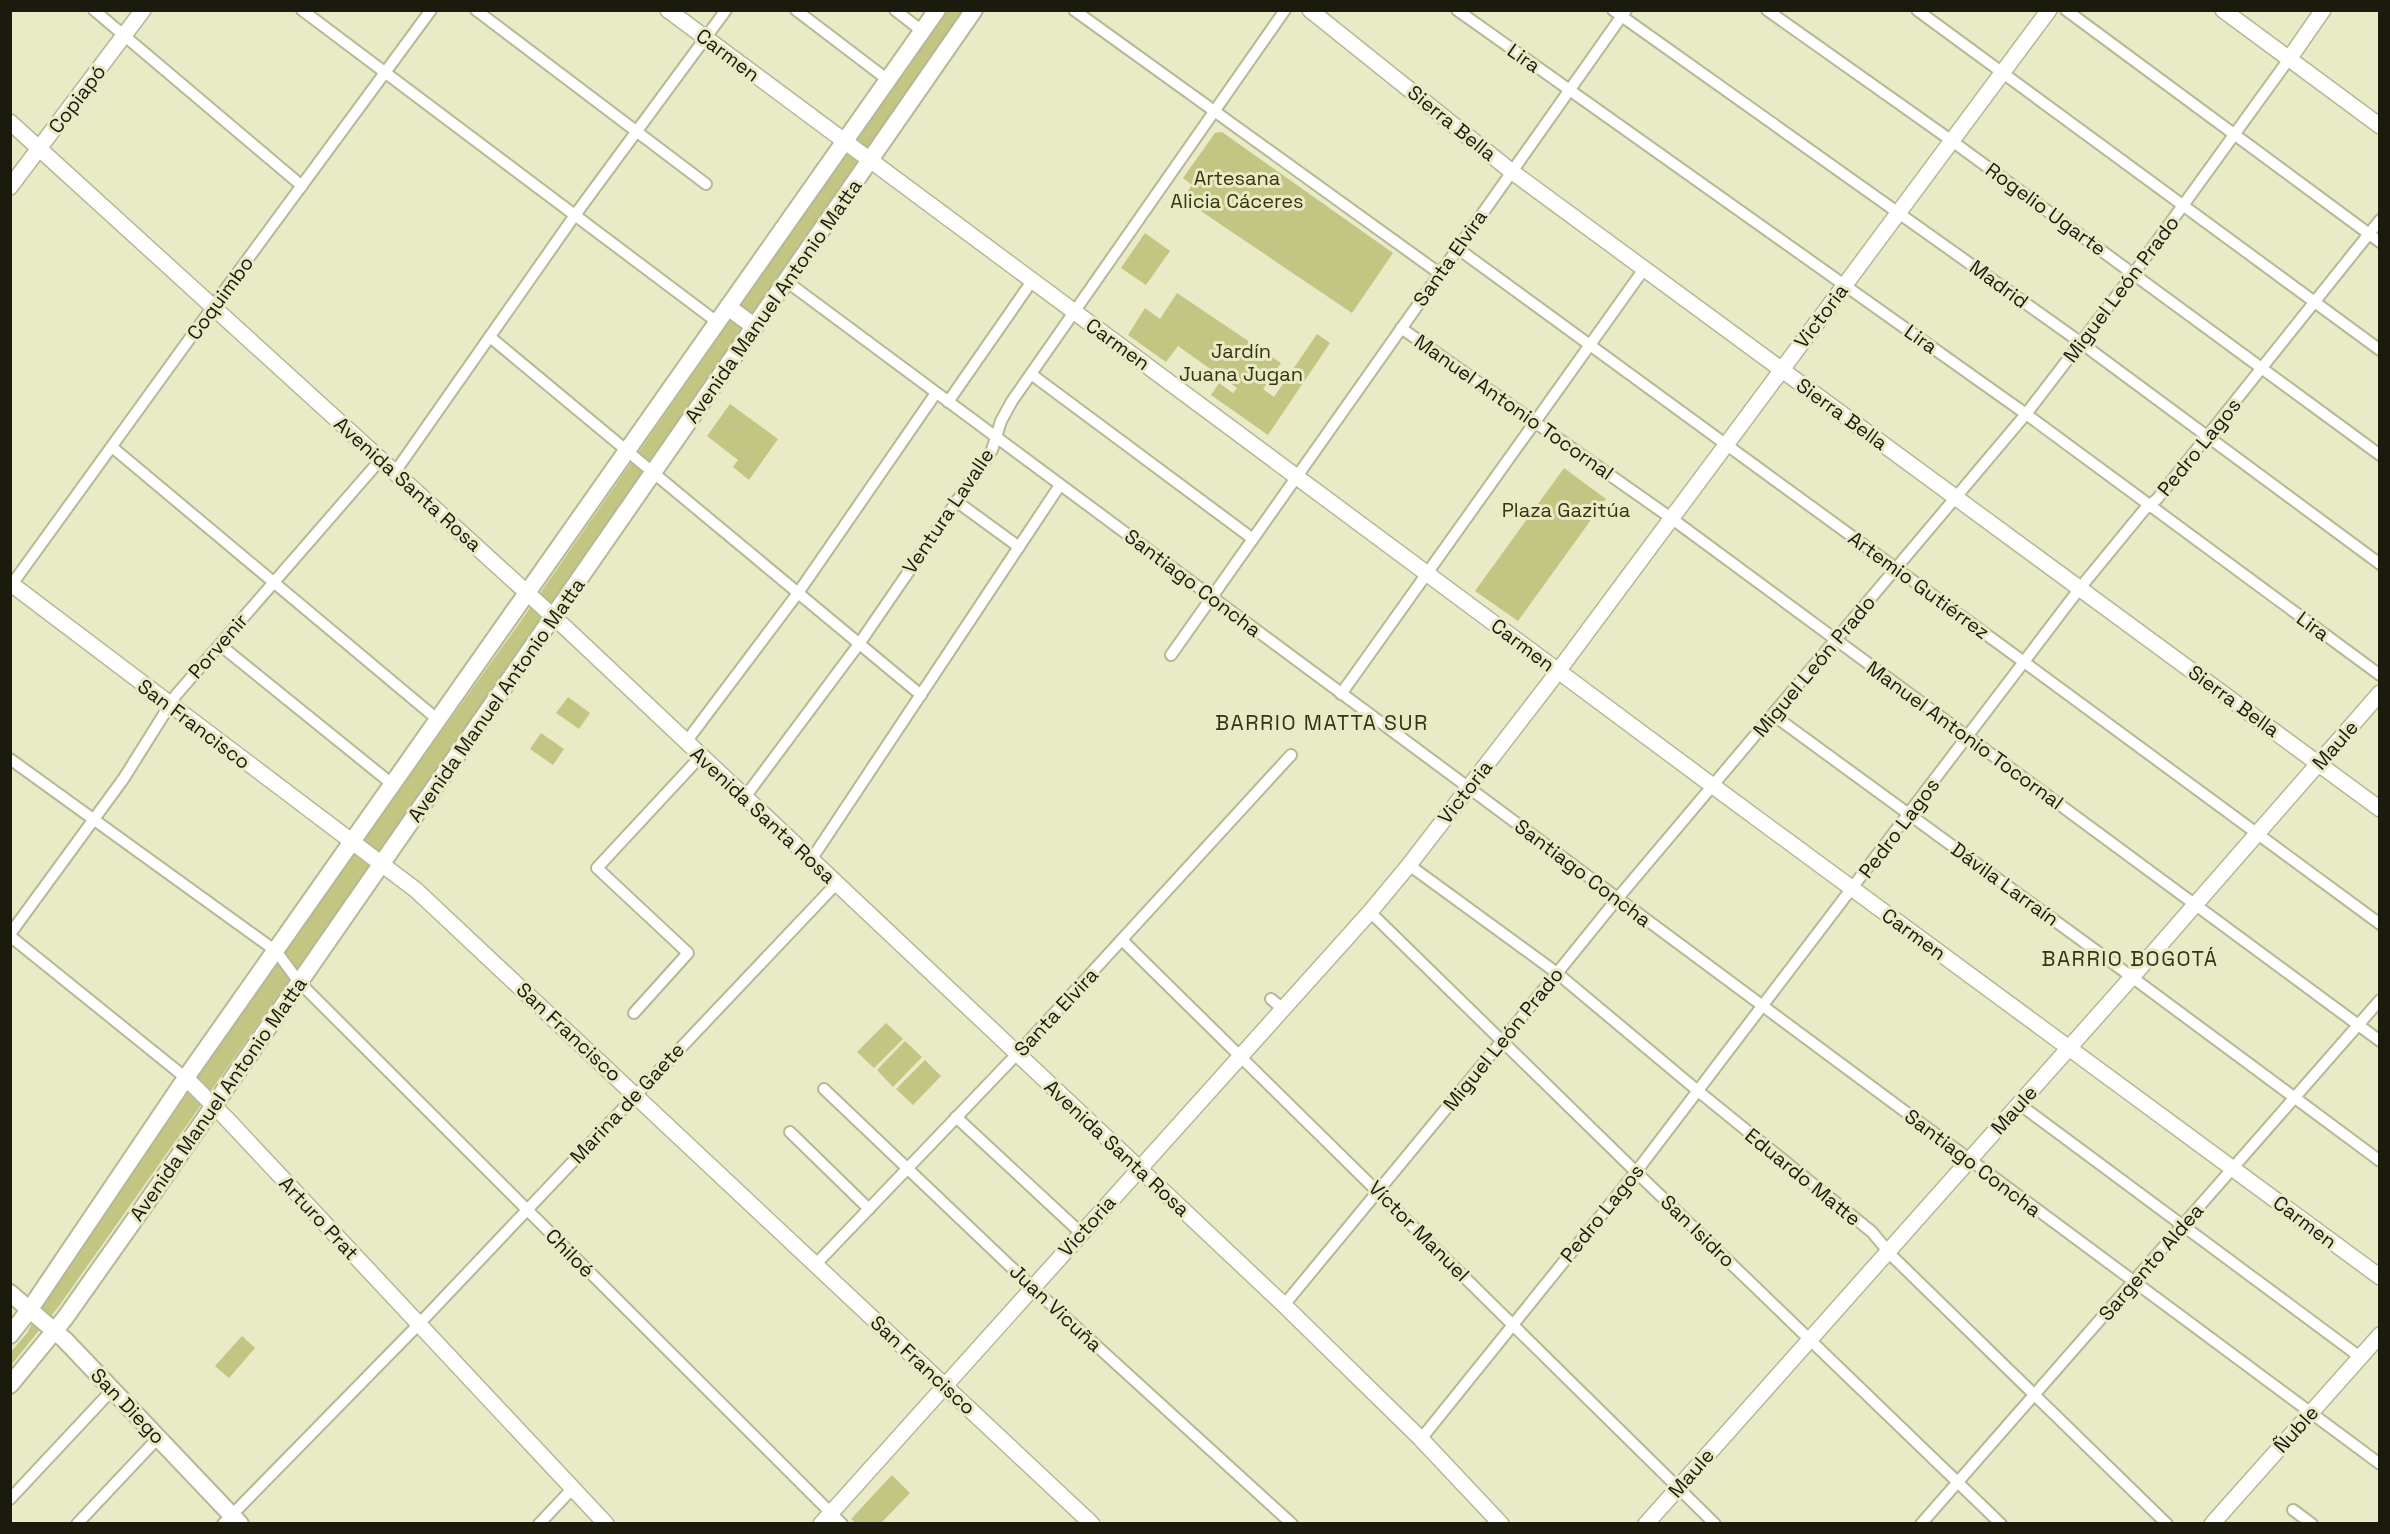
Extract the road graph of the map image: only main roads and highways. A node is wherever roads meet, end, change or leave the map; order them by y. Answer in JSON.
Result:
{"nodes":[{"id":1,"x":143,"y":10,"type":"edge"},
{"id":2,"x":668,"y":10,"type":"edge"},
{"id":3,"x":937,"y":10,"type":"edge"},
{"id":4,"x":974,"y":10,"type":"edge"},
{"id":5,"x":1310,"y":10,"type":"edge"},
{"id":6,"x":2049,"y":10,"type":"edge"},
{"id":7,"x":2223,"y":10,"type":"edge"},
{"id":8,"x":2323,"y":10,"type":"edge"},
{"id":9,"x":2289,"y":59,"type":"junction"},
{"id":10,"x":10,"y":122,"type":"edge"},
{"id":11,"x":2379,"y":126,"type":"edge"},
{"id":12,"x":845,"y":141,"type":"junction"},
{"id":13,"x":39,"y":148,"type":"junction"},
{"id":14,"x":870,"y":161,"type":"junction"},
{"id":15,"x":10,"y":187,"type":"edge"},
{"id":16,"x":728,"y":308,"type":"junction"},
{"id":17,"x":755,"y":327,"type":"junction"},
{"id":18,"x":1780,"y":370,"type":"junction"},
{"id":19,"x":11,"y":585,"type":"edge"},
{"id":20,"x":527,"y":593,"type":"junction"},
{"id":21,"x":554,"y":617,"type":"junction"},
{"id":22,"x":1557,"y":671,"type":"junction"},
{"id":23,"x":2379,"y":693,"type":"edge"},
{"id":24,"x":2319,"y":764,"type":"junction"},
{"id":25,"x":2379,"y":809,"type":"edge"},
{"id":26,"x":351,"y":843,"type":"junction"},
{"id":27,"x":382,"y":863,"type":"junction"},
{"id":28,"x":2069,"y":1048,"type":"junction"},
{"id":29,"x":186,"y":1078,"type":"junction"},
{"id":30,"x":213,"y":1105,"type":"junction"},
{"id":31,"x":1139,"y":1168,"type":"junction"},
{"id":32,"x":2379,"y":1277,"type":"edge"},
{"id":33,"x":10,"y":1293,"type":"edge"},
{"id":34,"x":30,"y":1310,"type":"junction"},
{"id":35,"x":55,"y":1331,"type":"junction"},
{"id":36,"x":10,"y":1335,"type":"edge"},
{"id":37,"x":2379,"y":1335,"type":"edge"},
{"id":38,"x":10,"y":1385,"type":"edge"},
{"id":39,"x":944,"y":1385,"type":"junction"},
{"id":40,"x":826,"y":1518,"type":"edge"},
{"id":41,"x":232,"y":1521,"type":"edge"},
{"id":42,"x":606,"y":1524,"type":"edge"},
{"id":43,"x":1092,"y":1524,"type":"edge"},
{"id":44,"x":1501,"y":1524,"type":"edge"},
{"id":45,"x":1646,"y":1524,"type":"edge"},
{"id":46,"x":2212,"y":1524,"type":"edge"}],
"edges":[{"from":1,"to":13,"type":"main road","name":"Copiapó"},
{"from":2,"to":12,"type":"main road","name":"Carmen"},
{"from":3,"to":12,"type":"main road","name":"Avenida Manuel Antonio Matta"},
{"from":4,"to":14,"type":"main road","name":"Avenida Manuel Antonio Matta"},
{"from":5,"to":18,"type":"main road","name":"Sierra Bella"},
{"from":6,"to":18,"type":"main road","name":"Victoria"},
{"from":7,"to":9,"type":"main road"},
{"from":8,"to":9,"type":"main road","name":"Miguel León Prado"},
{"from":9,"to":11,"type":"main road"},
{"from":10,"to":13,"type":"main road","name":"Avenida Santa Rosa"},
{"from":12,"to":14,"type":"main road","name":"Carmen"},
{"from":12,"to":16,"type":"main road","name":"Avenida Manuel Antonio Matta"},
{"from":13,"to":15,"type":"main road","name":"Copiapó"},
{"from":13,"to":20,"type":"main road","name":"Avenida Santa Rosa"},
{"from":14,"to":17,"type":"main road","name":"Avenida Manuel Antonio Matta"},
{"from":14,"to":22,"type":"main road","name":"Carmen"},
{"from":16,"to":17,"type":"main road"},
{"from":16,"to":20,"type":"main road","name":"Avenida Manuel Antonio Matta"},
{"from":17,"to":21,"type":"main road","name":"Avenida Manuel Antonio Matta"},
{"from":18,"to":22,"type":"main road","name":"Victoria"},
{"from":18,"to":24,"type":"main road","name":"Sierra Bella"},
{"from":19,"to":26,"type":"main road","name":"San Francisco"},
{"from":20,"to":21,"type":"main road","name":"Avenida Santa Rosa"},
{"from":20,"to":26,"type":"main road","name":"Avenida Manuel Antonio Matta"},
{"from":21,"to":27,"type":"main road","name":"Avenida Manuel Antonio Matta"},
{"from":21,"to":31,"type":"main road","name":"Avenida Santa Rosa"},
{"from":22,"to":28,"type":"main road","name":"Carmen"},
{"from":22,"to":31,"type":"main road","name":"Victoria"},
{"from":23,"to":24,"type":"main road","name":"Maule"},
{"from":24,"to":25,"type":"main road","name":"Sierra Bella"},
{"from":24,"to":28,"type":"main road","name":"Maule"},
{"from":26,"to":27,"type":"main road","name":"San Francisco"},
{"from":26,"to":29,"type":"main road","name":"Avenida Manuel Antonio Matta"},
{"from":27,"to":30,"type":"main road","name":"Avenida Manuel Antonio Matta"},
{"from":27,"to":39,"type":"main road","name":"San Francisco"},
{"from":28,"to":32,"type":"main road","name":"Carmen"},
{"from":28,"to":45,"type":"main road","name":"Maule"},
{"from":29,"to":30,"type":"main road","name":"Arturo Prat"},
{"from":29,"to":34,"type":"main road","name":"Avenida Manuel Antonio Matta"},
{"from":30,"to":35,"type":"main road","name":"Avenida Manuel Antonio Matta"},
{"from":30,"to":42,"type":"main road","name":"Arturo Prat"},
{"from":31,"to":39,"type":"main road","name":"Victoria"},
{"from":31,"to":44,"type":"main road","name":"Avenida Santa Rosa"},
{"from":33,"to":34,"type":"main road","name":"San Diego"},
{"from":34,"to":35,"type":"main road","name":"San Diego"},
{"from":34,"to":36,"type":"main road","name":"Avenida Manuel Antonio Matta"},
{"from":35,"to":38,"type":"main road","name":"Avenida Manuel Antonio Matta"},
{"from":35,"to":41,"type":"main road","name":"San Diego"},
{"from":37,"to":46,"type":"main road","name":"Ñuble"},
{"from":39,"to":40,"type":"main road","name":"Victoria"},
{"from":39,"to":43,"type":"main road","name":"San Francisco"}]}
